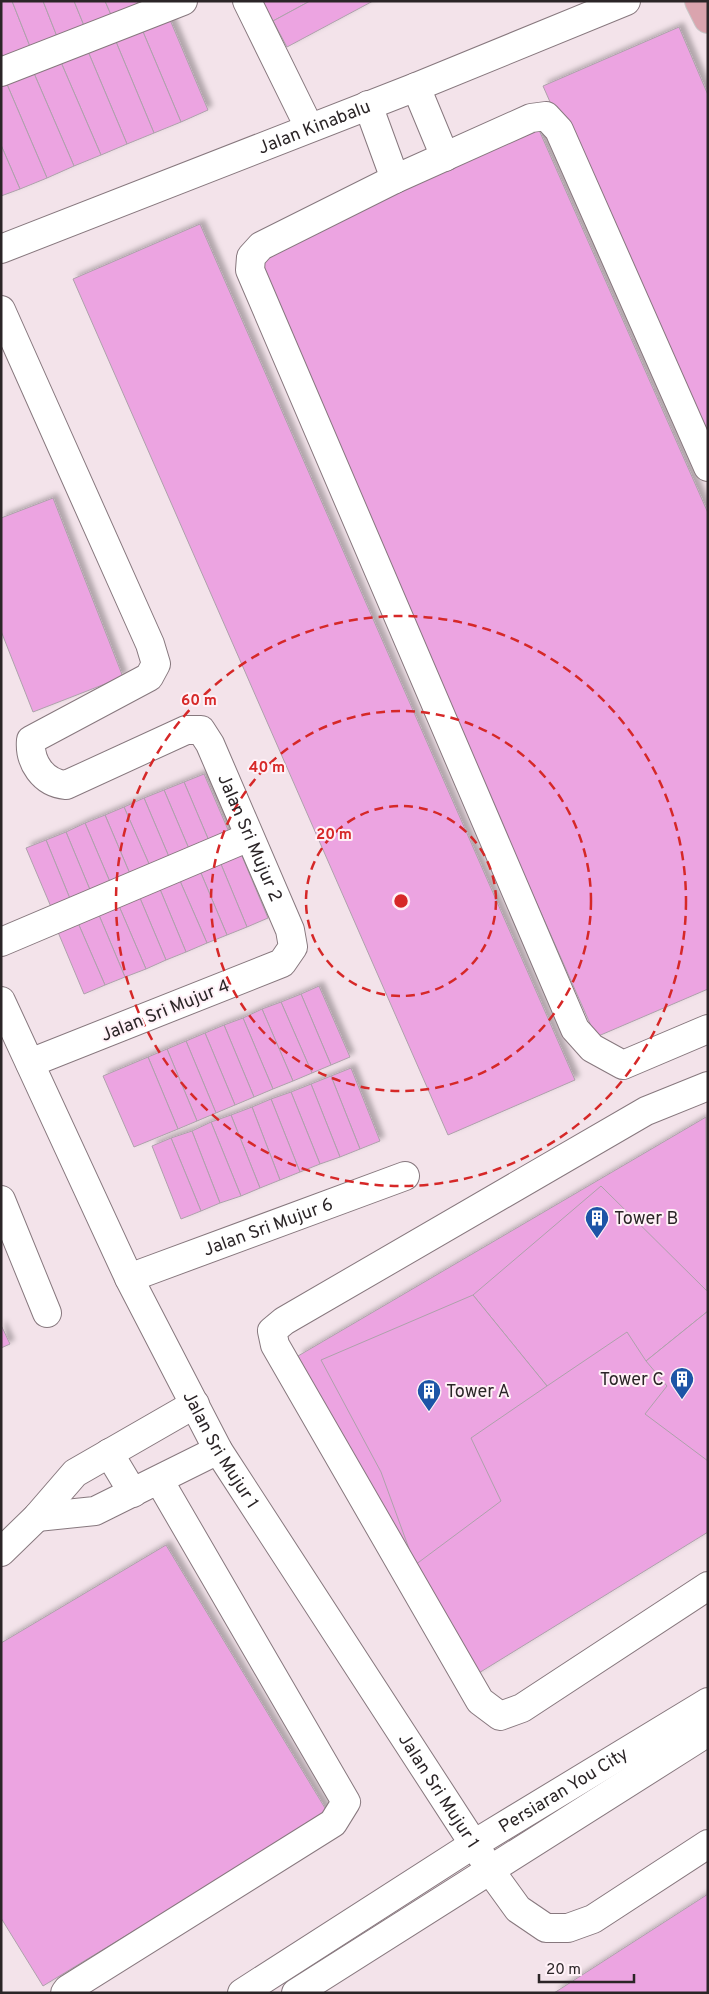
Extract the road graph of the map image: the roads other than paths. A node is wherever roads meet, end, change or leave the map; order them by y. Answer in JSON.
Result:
{"nodes":[{"id":1,"x":183,"y":1,"type":"edge"},
{"id":2,"x":247,"y":1,"type":"edge"},
{"id":3,"x":700,"y":1,"type":"edge"},
{"id":4,"x":624,"y":2,"type":"edge"},
{"id":5,"x":708,"y":19,"type":"edge"},
{"id":6,"x":1,"y":72,"type":"edge"},
{"id":7,"x":416,"y":87,"type":"junction"},
{"id":8,"x":368,"y":105,"type":"junction"},
{"id":9,"x":310,"y":127,"type":"junction"},
{"id":10,"x":445,"y":157,"type":"junction"},
{"id":11,"x":395,"y":179,"type":"junction"},
{"id":12,"x":1,"y":249,"type":"edge"},
{"id":13,"x":1,"y":310,"type":"edge"},
{"id":14,"x":708,"y":467,"type":"edge"},
{"id":15,"x":249,"y":837,"type":"junction"},
{"id":16,"x":1,"y":942,"type":"edge"},
{"id":17,"x":293,"y":948,"type":"joint"},
{"id":18,"x":1,"y":1001,"type":"edge"},
{"id":19,"x":708,"y":1028,"type":"edge"},
{"id":20,"x":30,"y":1063,"type":"junction"},
{"id":21,"x":708,"y":1086,"type":"edge"},
{"id":22,"x":405,"y":1176,"type":"dead end"},
{"id":23,"x":1,"y":1200,"type":"edge"},
{"id":24,"x":129,"y":1278,"type":"junction"},
{"id":25,"x":47,"y":1313,"type":"dead end"},
{"id":26,"x":195,"y":1404,"type":"junction"},
{"id":27,"x":218,"y":1450,"type":"junction"},
{"id":28,"x":110,"y":1453,"type":"junction"},
{"id":29,"x":159,"y":1480,"type":"junction"},
{"id":30,"x":132,"y":1493,"type":"junction"},
{"id":31,"x":37,"y":1517,"type":"junction"},
{"id":32,"x":1,"y":1552,"type":"edge"},
{"id":33,"x":708,"y":1586,"type":"edge"},
{"id":34,"x":708,"y":1702,"type":"edge"},
{"id":35,"x":708,"y":1732,"type":"edge"},
{"id":36,"x":474,"y":1844,"type":"junction"},
{"id":37,"x":708,"y":1844,"type":"edge"},
{"id":38,"x":491,"y":1870,"type":"junction"},
{"id":39,"x":65,"y":1993,"type":"edge"},
{"id":40,"x":242,"y":1993,"type":"edge"},
{"id":41,"x":296,"y":1993,"type":"edge"}],
"edges":[{"from":1,"to":6,"type":"street"},
{"from":2,"to":9,"type":"street"},
{"from":3,"to":5,"type":"main road"},
{"from":4,"to":7,"type":"street","name":"Jalan Kinabalu"},
{"from":7,"to":8,"type":"street","name":"Jalan Kinabalu"},
{"from":7,"to":10,"type":"street"},
{"from":8,"to":9,"type":"street","name":"Jalan Kinabalu"},
{"from":8,"to":11,"type":"street"},
{"from":9,"to":12,"type":"street","name":"Jalan Kinabalu"},
{"from":10,"to":11,"type":"street"},
{"from":10,"to":14,"type":"street"},
{"from":11,"to":19,"type":"street"},
{"from":13,"to":15,"type":"street","name":"Jalan Sri Mujur 2"},
{"from":15,"to":16,"type":"street"},
{"from":15,"to":17,"type":"street","name":"Jalan Sri Mujur 2"},
{"from":17,"to":20,"type":"street","name":"Jalan Sri Mujur 4"},
{"from":18,"to":20,"type":"street","name":"Jalan Sri Mujur 1"},
{"from":20,"to":24,"type":"street","name":"Jalan Sri Mujur 1"},
{"from":21,"to":33,"type":"street"},
{"from":22,"to":24,"type":"street","name":"Jalan Sri Mujur 6"},
{"from":23,"to":25,"type":"street"},
{"from":24,"to":26,"type":"street","name":"Jalan Sri Mujur 1"},
{"from":26,"to":27,"type":"street","name":"Jalan Sri Mujur 1"},
{"from":26,"to":28,"type":"street"},
{"from":27,"to":29,"type":"street"},
{"from":27,"to":36,"type":"street","name":"Jalan Sri Mujur 1"},
{"from":28,"to":30,"type":"street"},
{"from":28,"to":31,"type":"street"},
{"from":29,"to":30,"type":"street"},
{"from":29,"to":39,"type":"street"},
{"from":30,"to":31,"type":"street"},
{"from":31,"to":32,"type":"street"},
{"from":34,"to":36,"type":"street","name":"Persiaran You City"},
{"from":35,"to":38,"type":"street","name":"Persiaran You City"},
{"from":36,"to":38,"type":"street","name":"Jalan Sri Mujur 1"},
{"from":36,"to":40,"type":"street","name":"Persiaran You City"},
{"from":37,"to":38,"type":"street","name":"Jalan Sri Mujur 1"},
{"from":38,"to":41,"type":"street","name":"Persiaran You City"}]}
